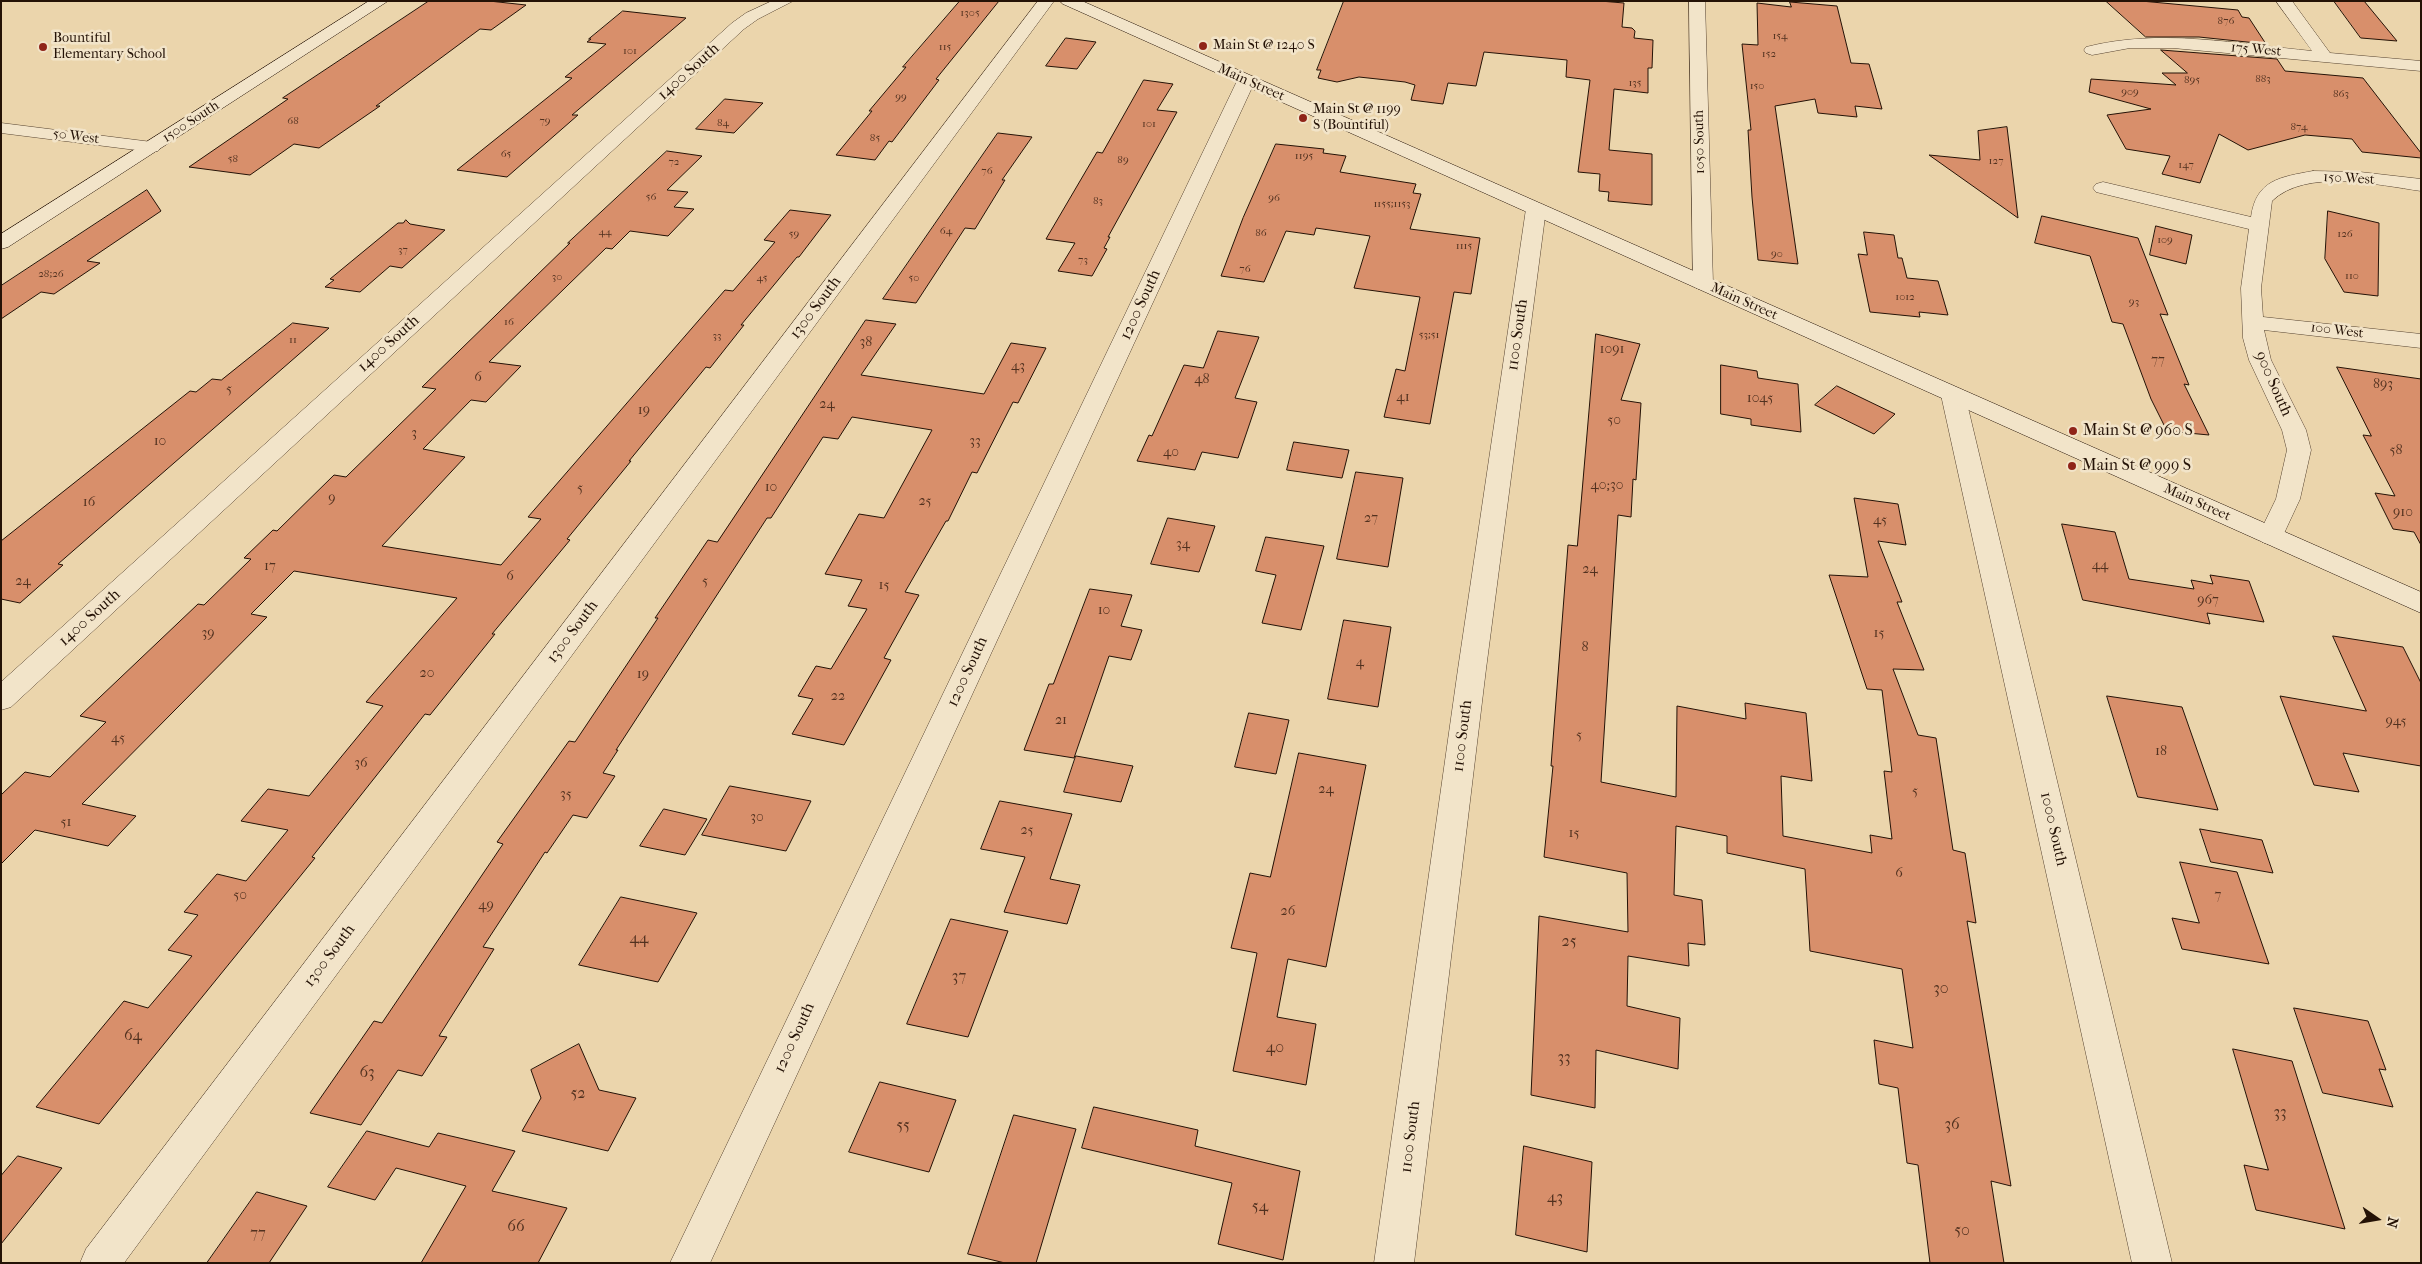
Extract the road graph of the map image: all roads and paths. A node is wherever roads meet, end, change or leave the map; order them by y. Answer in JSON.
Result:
{"nodes":[{"id":1,"x":380,"y":1,"type":"edge"},
{"id":2,"x":786,"y":1,"type":"edge"},
{"id":3,"x":1046,"y":1,"type":"edge"},
{"id":4,"x":1068,"y":1,"type":"edge"},
{"id":5,"x":1697,"y":1,"type":"edge"},
{"id":6,"x":2284,"y":1,"type":"edge"},
{"id":7,"x":2092,"y":50,"type":"dead end"},
{"id":8,"x":2325,"y":57,"type":"junction"},
{"id":9,"x":2421,"y":66,"type":"edge"},
{"id":10,"x":1246,"y":81,"type":"junction"},
{"id":11,"x":1,"y":128,"type":"edge"},
{"id":12,"x":152,"y":147,"type":"junction"},
{"id":13,"x":2279,"y":185,"type":"joint"},
{"id":14,"x":2421,"y":185,"type":"edge"},
{"id":15,"x":2103,"y":188,"type":"dead end"},
{"id":16,"x":1536,"y":209,"type":"junction"},
{"id":17,"x":2258,"y":225,"type":"junction"},
{"id":18,"x":1,"y":243,"type":"edge"},
{"id":19,"x":1703,"y":284,"type":"junction"},
{"id":20,"x":2253,"y":322,"type":"junction"},
{"id":21,"x":2421,"y":341,"type":"edge"},
{"id":22,"x":1953,"y":395,"type":"junction"},
{"id":23,"x":2271,"y":536,"type":"junction"},
{"id":24,"x":2421,"y":603,"type":"edge"},
{"id":25,"x":1,"y":699,"type":"edge"},
{"id":26,"x":100,"y":1263,"type":"edge"},
{"id":27,"x":690,"y":1263,"type":"edge"},
{"id":28,"x":1394,"y":1263,"type":"edge"},
{"id":29,"x":2152,"y":1263,"type":"edge"}],
"edges":[{"from":1,"to":12,"type":"street","name":"1500 South"},
{"from":2,"to":25,"type":"street","name":"1400 South"},
{"from":3,"to":26,"type":"street","name":"1300 South"},
{"from":4,"to":10,"type":"street","name":"Main Street"},
{"from":5,"to":19,"type":"street","name":"1050 South"},
{"from":6,"to":8,"type":"street"},
{"from":7,"to":8,"type":"street","name":"175 West"},
{"from":8,"to":9,"type":"street","name":"175 West"},
{"from":10,"to":16,"type":"street","name":"Main Street"},
{"from":10,"to":27,"type":"street","name":"1200 South"},
{"from":11,"to":12,"type":"street","name":"50 West"},
{"from":12,"to":18,"type":"street","name":"1500 South"},
{"from":13,"to":14,"type":"street","name":"150 West"},
{"from":13,"to":17,"type":"street","name":"900 South"},
{"from":15,"to":17,"type":"street"},
{"from":16,"to":19,"type":"street","name":"Main Street"},
{"from":16,"to":28,"type":"street","name":"1100 South"},
{"from":17,"to":20,"type":"street","name":"900 South"},
{"from":19,"to":22,"type":"street","name":"Main Street"},
{"from":20,"to":21,"type":"street","name":"100 West"},
{"from":20,"to":23,"type":"street","name":"900 South"},
{"from":22,"to":23,"type":"street","name":"Main Street"},
{"from":22,"to":29,"type":"street","name":"1000 South"},
{"from":23,"to":24,"type":"street","name":"Main Street"}]}
